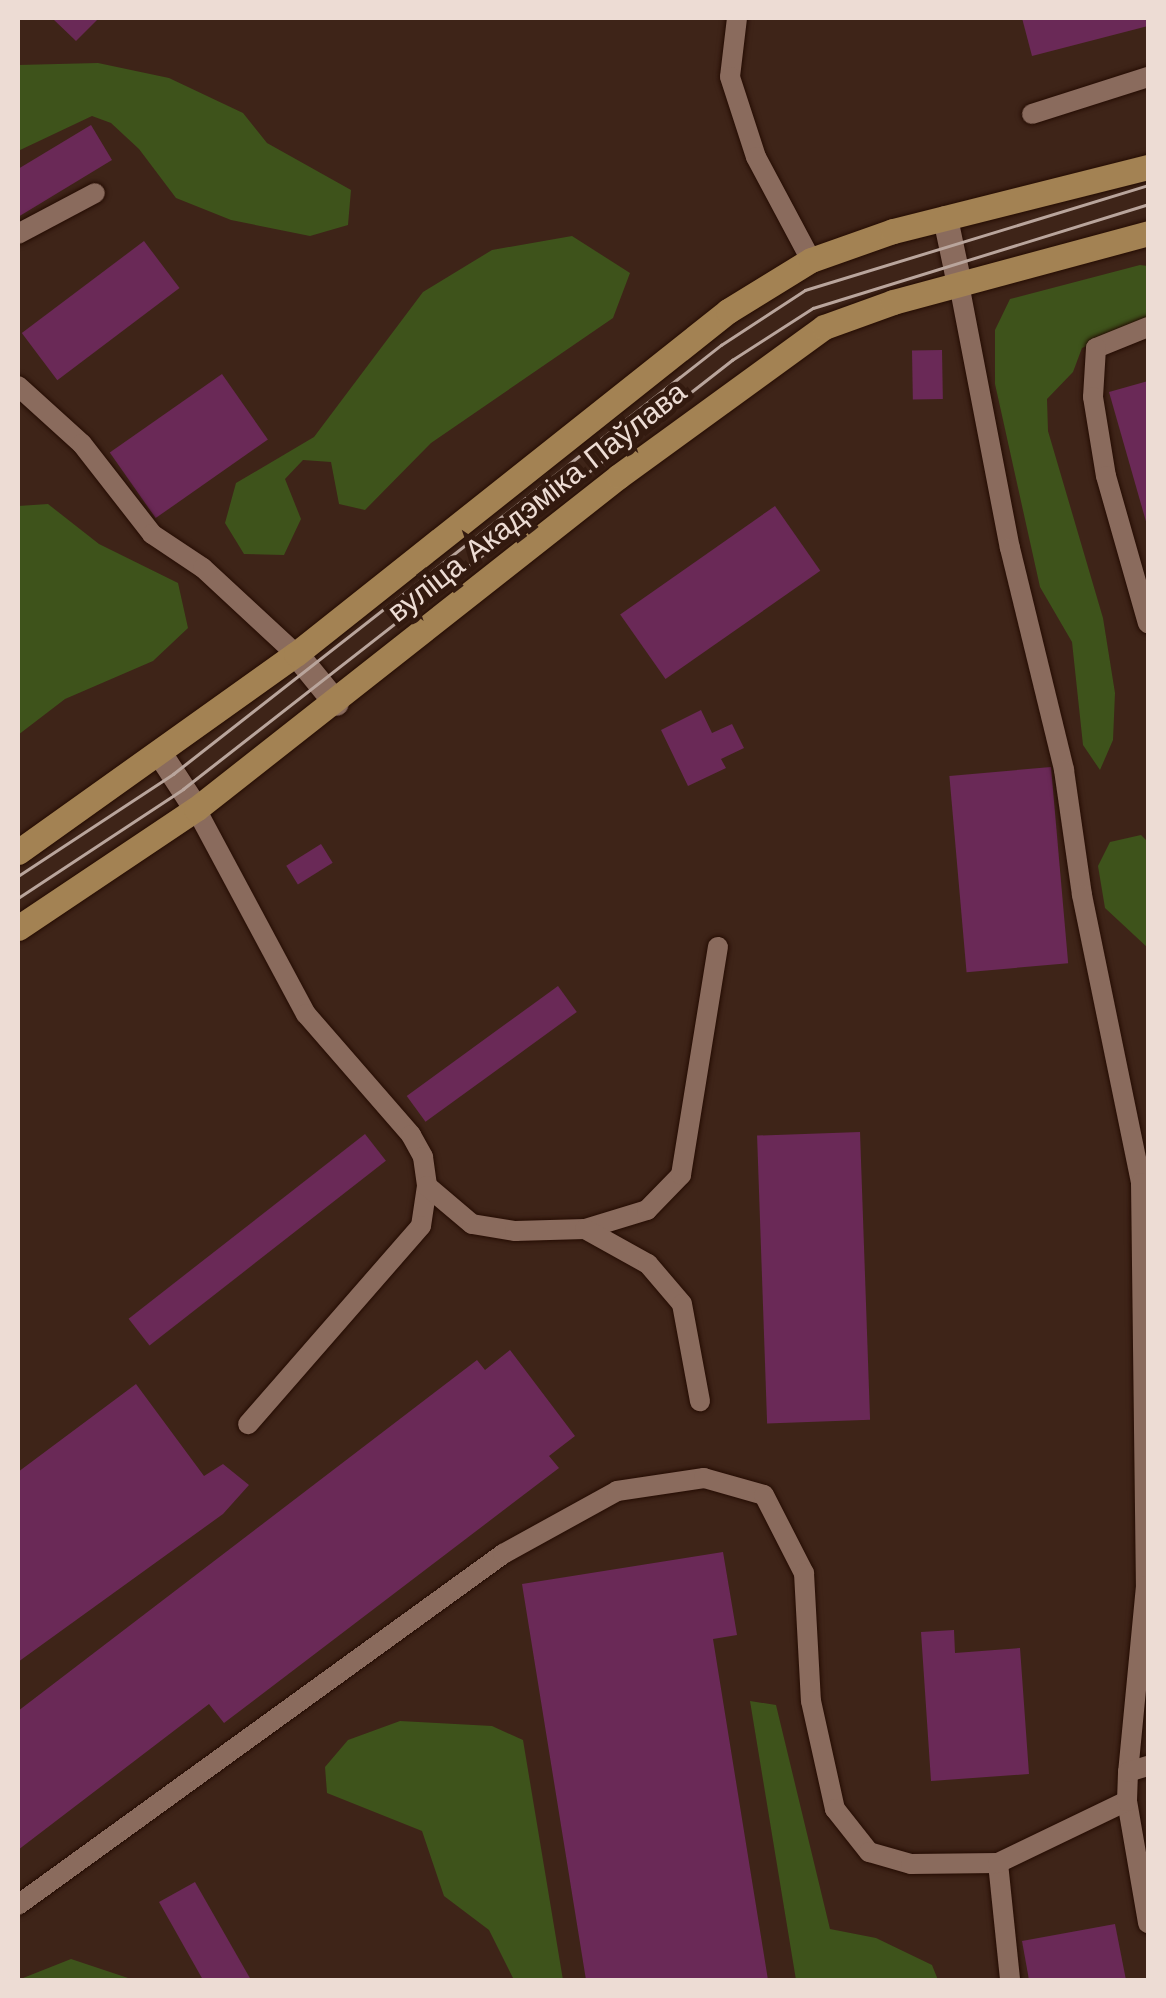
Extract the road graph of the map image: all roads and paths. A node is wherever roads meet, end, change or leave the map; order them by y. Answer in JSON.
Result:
{"nodes":[{"id":1,"x":737,"y":18,"type":"edge"},
{"id":2,"x":1148,"y":77,"type":"edge"},
{"id":3,"x":1032,"y":114,"type":"dead end"},
{"id":4,"x":1148,"y":166,"type":"edge"},
{"id":5,"x":95,"y":192,"type":"dead end"},
{"id":6,"x":945,"y":218,"type":"junction"},
{"id":7,"x":1148,"y":233,"type":"edge"},
{"id":8,"x":18,"y":234,"type":"edge"},
{"id":9,"x":811,"y":260,"type":"junction"},
{"id":10,"x":959,"y":284,"type":"junction"},
{"id":11,"x":1148,"y":327,"type":"edge"},
{"id":12,"x":18,"y":386,"type":"edge"},
{"id":13,"x":1148,"y":622,"type":"edge"},
{"id":14,"x":296,"y":654,"type":"junction"},
{"id":15,"x":336,"y":703,"type":"junction"},
{"id":16,"x":160,"y":754,"type":"junction"},
{"id":17,"x":196,"y":809,"type":"junction"},
{"id":18,"x":18,"y":852,"type":"edge"},
{"id":19,"x":18,"y":928,"type":"edge"},
{"id":20,"x":718,"y":947,"type":"dead end"},
{"id":21,"x":426,"y":1186,"type":"junction"},
{"id":22,"x":586,"y":1229,"type":"junction"},
{"id":23,"x":700,"y":1401,"type":"dead end"},
{"id":24,"x":248,"y":1424,"type":"dead end"},
{"id":25,"x":1138,"y":1769,"type":"edge"},
{"id":26,"x":1127,"y":1801,"type":"junction"},
{"id":27,"x":998,"y":1862,"type":"junction"},
{"id":28,"x":18,"y":1904,"type":"edge"},
{"id":29,"x":1148,"y":1923,"type":"edge"},
{"id":30,"x":1010,"y":1980,"type":"edge"}],
"edges":[{"from":1,"to":9,"type":"lane"},
{"from":2,"to":3,"type":"lane"},
{"from":4,"to":6,"type":"main road","name":"вуліца Акадэміка Паўлава"},
{"from":5,"to":8,"type":"lane"},
{"from":6,"to":9,"type":"main road","name":"вуліца Акадэміка Паўлава"},
{"from":6,"to":10,"type":"street"},
{"from":7,"to":10,"type":"main road","name":"вуліца Акадэміка Паўлава"},
{"from":9,"to":14,"type":"main road","name":"вуліца Акадэміка Паўлава"},
{"from":10,"to":15,"type":"main road","name":"вуліца Акадэміка Паўлава"},
{"from":10,"to":25,"type":"lane"},
{"from":11,"to":13,"type":"lane"},
{"from":12,"to":14,"type":"lane"},
{"from":14,"to":15,"type":"street"},
{"from":14,"to":16,"type":"main road","name":"вуліца Акадэміка Паўлава"},
{"from":15,"to":17,"type":"main road","name":"вуліца Акадэміка Паўлава"},
{"from":16,"to":17,"type":"street"},
{"from":16,"to":18,"type":"main road","name":"вуліца Акадэміка Паўлава"},
{"from":17,"to":19,"type":"main road","name":"вуліца Акадэміка Паўлава"},
{"from":17,"to":21,"type":"lane"},
{"from":20,"to":22,"type":"lane"},
{"from":21,"to":22,"type":"lane"},
{"from":21,"to":24,"type":"lane"},
{"from":22,"to":23,"type":"lane"},
{"from":25,"to":26,"type":"lane"},
{"from":26,"to":27,"type":"lane"},
{"from":26,"to":29,"type":"lane"},
{"from":27,"to":28,"type":"lane"},
{"from":27,"to":30,"type":"lane"}]}
